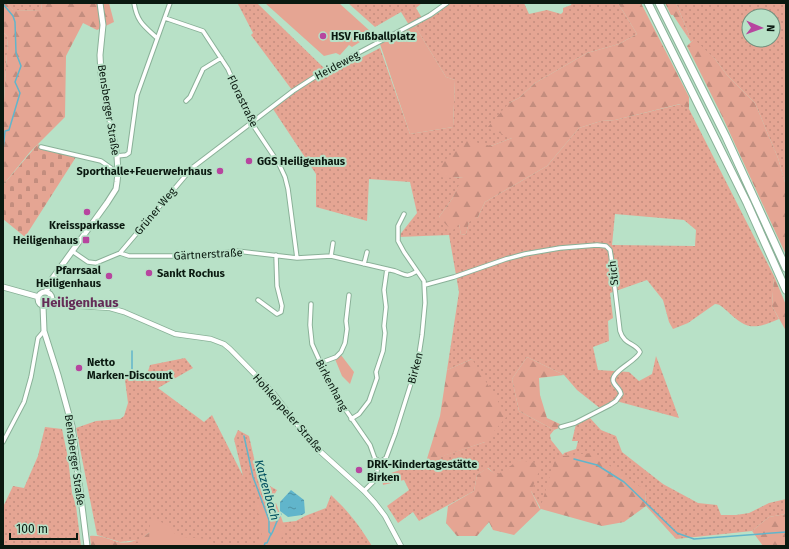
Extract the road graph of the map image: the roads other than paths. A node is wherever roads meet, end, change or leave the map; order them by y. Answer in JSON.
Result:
{"nodes":[{"id":1,"x":100,"y":3,"type":"edge"},
{"id":2,"x":134,"y":3,"type":"edge"},
{"id":3,"x":170,"y":3,"type":"edge"},
{"id":4,"x":447,"y":3,"type":"edge"},
{"id":5,"x":648,"y":3,"type":"edge"},
{"id":6,"x":659,"y":3,"type":"edge"},
{"id":7,"x":165,"y":18,"type":"junction"},
{"id":8,"x":157,"y":38,"type":"junction"},
{"id":9,"x":221,"y":58,"type":"junction"},
{"id":10,"x":186,"y":101,"type":"dead end"},
{"id":11,"x":251,"y":122,"type":"junction"},
{"id":12,"x":41,"y":147,"type":"dead end"},
{"id":13,"x":117,"y":156,"type":"junction"},
{"id":14,"x":118,"y":173,"type":"junction"},
{"id":15,"x":404,"y":214,"type":"dead end"},
{"id":16,"x":333,"y":244,"type":"dead end"},
{"id":17,"x":72,"y":251,"type":"junction"},
{"id":18,"x":367,"y":252,"type":"dead end"},
{"id":19,"x":120,"y":253,"type":"junction"},
{"id":20,"x":276,"y":255,"type":"junction"},
{"id":21,"x":331,"y":256,"type":"junction"},
{"id":22,"x":297,"y":258,"type":"junction"},
{"id":23,"x":364,"y":264,"type":"junction"},
{"id":24,"x":786,"y":268,"type":"edge"},
{"id":25,"x":386,"y":269,"type":"junction"},
{"id":26,"x":418,"y":271,"type":"junction"},
{"id":27,"x":425,"y":285,"type":"junction"},
{"id":28,"x":3,"y":287,"type":"edge"},
{"id":29,"x":786,"y":290,"type":"edge"},
{"id":30,"x":46,"y":292,"type":"junction"},
{"id":31,"x":349,"y":295,"type":"dead end"},
{"id":32,"x":39,"y":297,"type":"junction"},
{"id":33,"x":52,"y":300,"type":"junction"},
{"id":34,"x":258,"y":300,"type":"dead end"},
{"id":35,"x":311,"y":304,"type":"dead end"},
{"id":36,"x":43,"y":306,"type":"junction"},
{"id":37,"x":44,"y":331,"type":"junction"},
{"id":38,"x":320,"y":364,"type":"junction"},
{"id":39,"x":351,"y":419,"type":"junction"},
{"id":40,"x":561,"y":427,"type":"dead end"},
{"id":41,"x":3,"y":442,"type":"edge"},
{"id":42,"x":375,"y":459,"type":"junction"},
{"id":43,"x":380,"y":462,"type":"junction"},
{"id":44,"x":378,"y":467,"type":"junction"},
{"id":45,"x":364,"y":492,"type":"junction"},
{"id":46,"x":87,"y":546,"type":"edge"},
{"id":47,"x":401,"y":546,"type":"edge"}],
"edges":[{"from":1,"to":13,"type":"main road","name":"Bensberger Straße"},
{"from":2,"to":8,"type":"street"},
{"from":3,"to":7,"type":"street"},
{"from":4,"to":11,"type":"street","name":"Heideweg"},
{"from":5,"to":29,"type":"highway"},
{"from":6,"to":24,"type":"highway"},
{"from":7,"to":8,"type":"street"},
{"from":7,"to":9,"type":"street","name":"Florastraße"},
{"from":8,"to":13,"type":"street"},
{"from":9,"to":10,"type":"street"},
{"from":9,"to":11,"type":"street","name":"Florastraße"},
{"from":11,"to":19,"type":"street","name":"Grüner Weg"},
{"from":11,"to":22,"type":"street","name":"Florastraße"},
{"from":12,"to":14,"type":"street"},
{"from":13,"to":14,"type":"main road","name":"Bensberger Straße"},
{"from":14,"to":17,"type":"main road","name":"Bensberger Straße"},
{"from":15,"to":26,"type":"street","name":"Birken"},
{"from":16,"to":21,"type":"street"},
{"from":17,"to":19,"type":"street","name":"Grüner Weg"},
{"from":17,"to":30,"type":"main road","name":"Bensberger Straße"},
{"from":18,"to":23,"type":"street"},
{"from":19,"to":20,"type":"street","name":"Gärtnerstraße"},
{"from":20,"to":22,"type":"street","name":"Gärtnerstraße"},
{"from":20,"to":34,"type":"street"},
{"from":21,"to":22,"type":"street"},
{"from":21,"to":23,"type":"street"},
{"from":23,"to":25,"type":"street"},
{"from":25,"to":26,"type":"street"},
{"from":25,"to":39,"type":"street"},
{"from":26,"to":27,"type":"street","name":"Birken"},
{"from":27,"to":40,"type":"street","name":"Stich"},
{"from":27,"to":43,"type":"street","name":"Birken"},
{"from":28,"to":32,"type":"main road"},
{"from":30,"to":32,"type":"main road"},
{"from":30,"to":33,"type":"main road"},
{"from":31,"to":38,"type":"street"},
{"from":32,"to":36,"type":"main road"},
{"from":33,"to":36,"type":"main road"},
{"from":33,"to":45,"type":"street","name":"Hohkeppeler Straße"},
{"from":35,"to":38,"type":"street","name":"Birkenhang"},
{"from":36,"to":37,"type":"main road","name":"Bensberger Straße"},
{"from":37,"to":41,"type":"street"},
{"from":37,"to":46,"type":"main road","name":"Bensberger Straße"},
{"from":38,"to":39,"type":"street","name":"Birkenhang"},
{"from":39,"to":42,"type":"street","name":"Birkenhang"},
{"from":42,"to":43,"type":"street"},
{"from":42,"to":44,"type":"street"},
{"from":43,"to":44,"type":"street","name":"Birken"},
{"from":44,"to":45,"type":"street","name":"Birken"},
{"from":45,"to":47,"type":"street","name":"Hohkeppeler Straße"}]}
